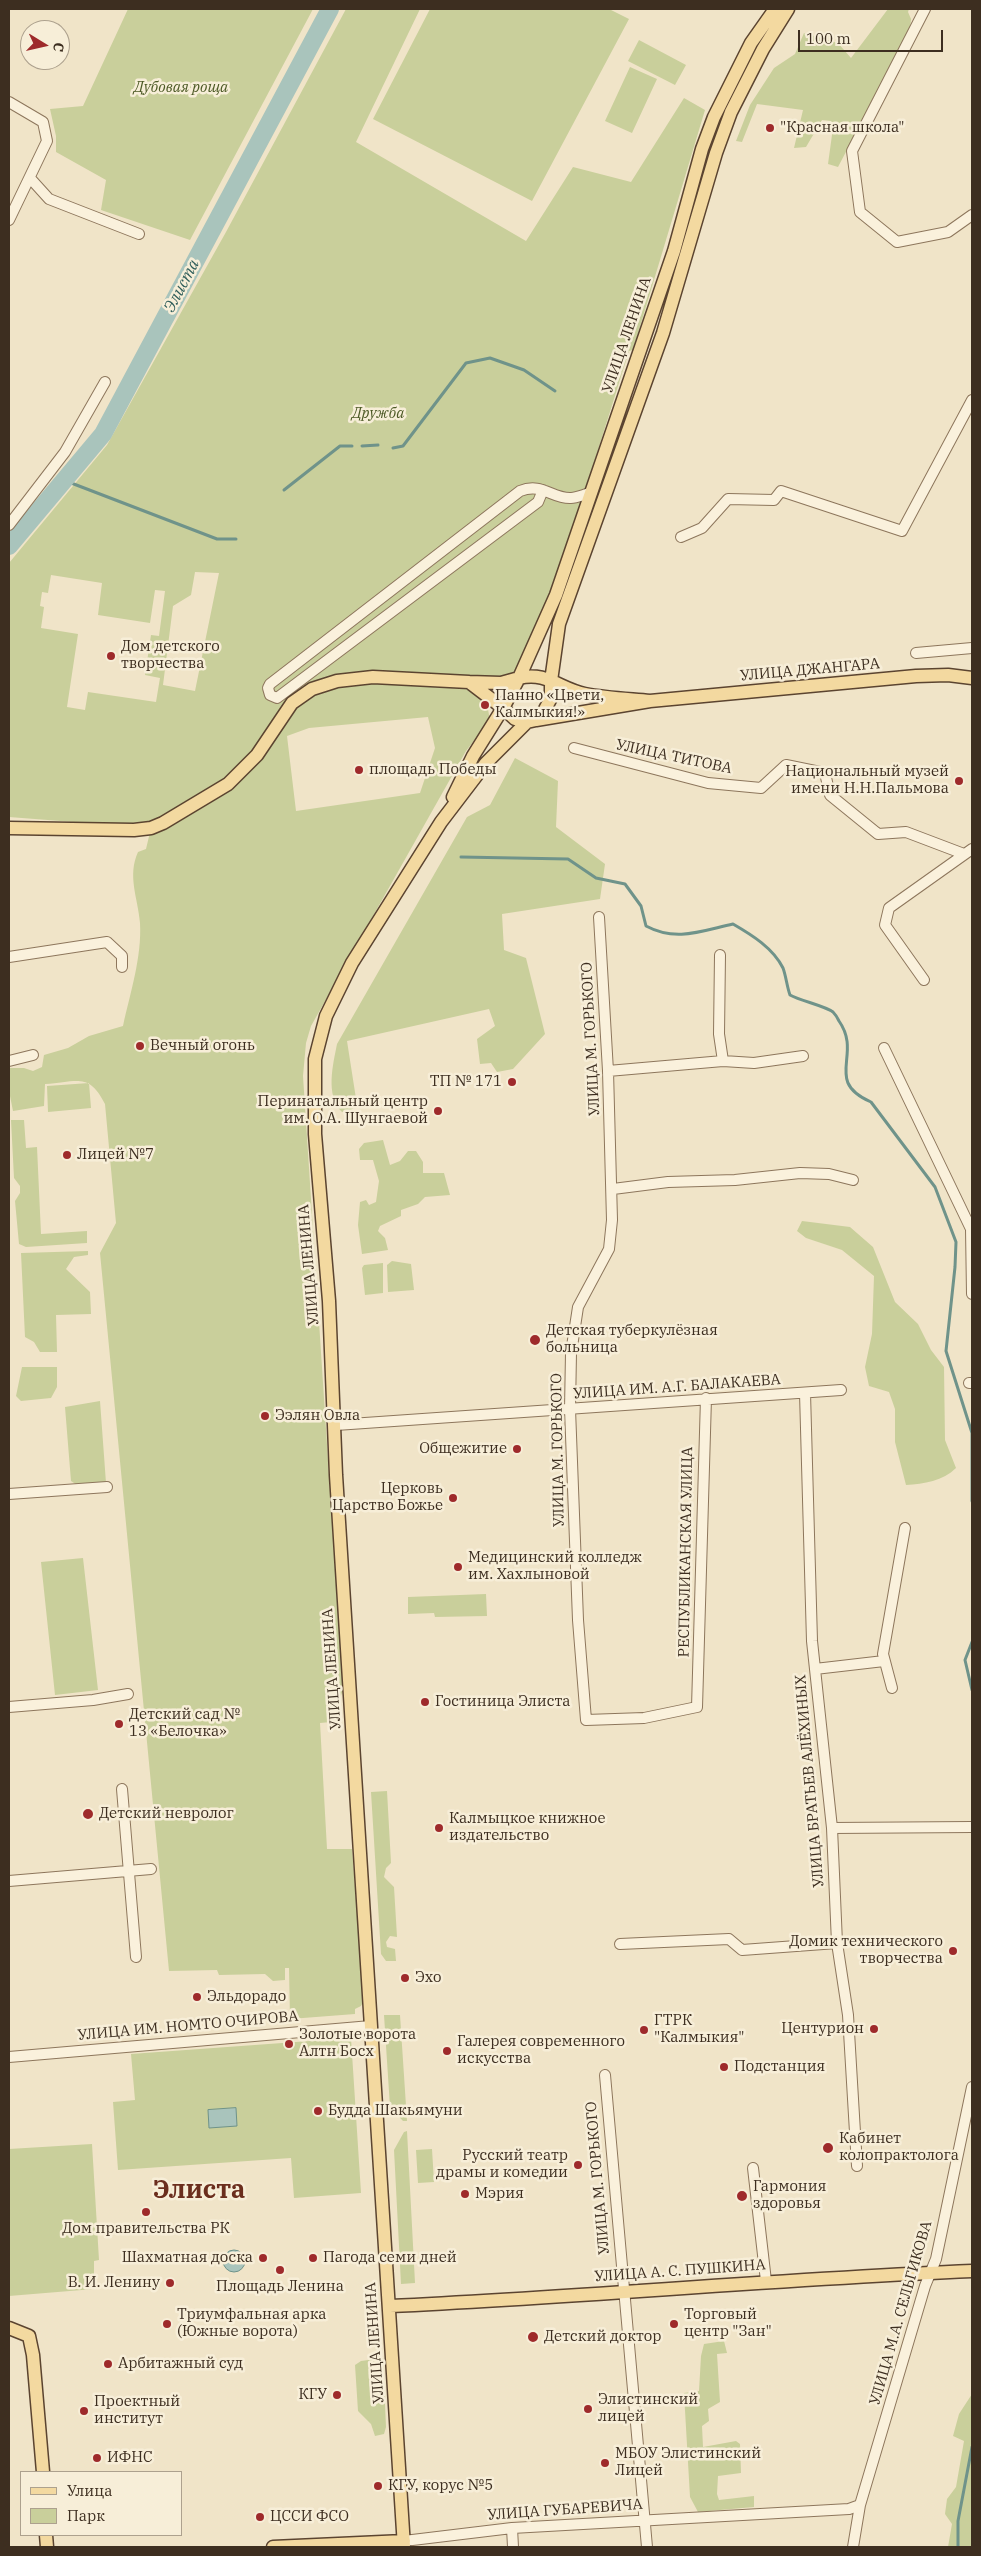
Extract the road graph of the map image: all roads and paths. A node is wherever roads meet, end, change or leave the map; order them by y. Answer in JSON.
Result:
{"nodes":[{"id":1,"x":775,"y":9,"type":"edge"},
{"id":2,"x":788,"y":9,"type":"edge"},
{"id":3,"x":925,"y":9,"type":"edge"},
{"id":4,"x":9,"y":102,"type":"edge"},
{"id":5,"x":30,"y":178,"type":"junction"},
{"id":6,"x":972,"y":215,"type":"edge"},
{"id":7,"x":9,"y":220,"type":"edge"},
{"id":8,"x":139,"y":234,"type":"dead end"},
{"id":9,"x":105,"y":382,"type":"dead end"},
{"id":10,"x":972,"y":400,"type":"edge"},
{"id":11,"x":543,"y":490,"type":"junction"},
{"id":12,"x":591,"y":493,"type":"junction"},
{"id":13,"x":9,"y":525,"type":"edge"},
{"id":14,"x":681,"y":537,"type":"dead end"},
{"id":15,"x":972,"y":648,"type":"edge"},
{"id":16,"x":916,"y":653,"type":"dead end"},
{"id":17,"x":519,"y":678,"type":"junction"},
{"id":18,"x":972,"y":678,"type":"edge"},
{"id":19,"x":551,"y":681,"type":"junction"},
{"id":20,"x":469,"y":682,"type":"junction"},
{"id":21,"x":650,"y":701,"type":"junction"},
{"id":22,"x":503,"y":708,"type":"junction"},
{"id":23,"x":532,"y":721,"type":"junction"},
{"id":24,"x":574,"y":748,"type":"dead end"},
{"id":25,"x":440,"y":822,"type":"junction"},
{"id":26,"x":9,"y":828,"type":"edge"},
{"id":27,"x":968,"y":851,"type":"edge"},
{"id":28,"x":599,"y":917,"type":"dead end"},
{"id":29,"x":720,"y":955,"type":"dead end"},
{"id":30,"x":9,"y":958,"type":"edge"},
{"id":31,"x":122,"y":966,"type":"dead end"},
{"id":32,"x":924,"y":980,"type":"dead end"},
{"id":33,"x":884,"y":1048,"type":"dead end"},
{"id":34,"x":34,"y":1055,"type":"dead end"},
{"id":35,"x":803,"y":1056,"type":"dead end"},
{"id":36,"x":9,"y":1061,"type":"edge"},
{"id":37,"x":723,"y":1061,"type":"junction"},
{"id":38,"x":608,"y":1072,"type":"junction"},
{"id":39,"x":853,"y":1180,"type":"dead end"},
{"id":40,"x":613,"y":1189,"type":"junction"},
{"id":41,"x":972,"y":1294,"type":"edge"},
{"id":42,"x":841,"y":1390,"type":"dead end"},
{"id":43,"x":806,"y":1393,"type":"junction"},
{"id":44,"x":706,"y":1398,"type":"junction"},
{"id":45,"x":570,"y":1409,"type":"junction"},
{"id":46,"x":336,"y":1425,"type":"junction"},
{"id":47,"x":107,"y":1487,"type":"dead end"},
{"id":48,"x":9,"y":1494,"type":"edge"},
{"id":49,"x":905,"y":1528,"type":"dead end"},
{"id":50,"x":884,"y":1661,"type":"junction"},
{"id":51,"x":815,"y":1669,"type":"junction"},
{"id":52,"x":892,"y":1688,"type":"dead end"},
{"id":53,"x":128,"y":1694,"type":"dead end"},
{"id":54,"x":9,"y":1707,"type":"edge"},
{"id":55,"x":586,"y":1720,"type":"joint"},
{"id":56,"x":122,"y":1789,"type":"dead end"},
{"id":57,"x":972,"y":1827,"type":"edge"},
{"id":58,"x":832,"y":1828,"type":"junction"},
{"id":59,"x":150,"y":1869,"type":"dead end"},
{"id":60,"x":129,"y":1871,"type":"junction"},
{"id":61,"x":9,"y":1881,"type":"edge"},
{"id":62,"x":837,"y":1943,"type":"junction"},
{"id":63,"x":620,"y":1944,"type":"dead end"},
{"id":64,"x":136,"y":1957,"type":"dead end"},
{"id":65,"x":371,"y":2026,"type":"junction"},
{"id":66,"x":9,"y":2057,"type":"edge"},
{"id":67,"x":605,"y":2075,"type":"dead end"},
{"id":68,"x":972,"y":2086,"type":"edge"},
{"id":69,"x":857,"y":2166,"type":"dead end"},
{"id":70,"x":753,"y":2168,"type":"dead end"},
{"id":71,"x":972,"y":2271,"type":"edge"},
{"id":72,"x":932,"y":2272,"type":"junction"},
{"id":73,"x":766,"y":2281,"type":"junction"},
{"id":74,"x":623,"y":2293,"type":"junction"},
{"id":75,"x":390,"y":2306,"type":"junction"},
{"id":76,"x":9,"y":2328,"type":"edge"},
{"id":77,"x":43,"y":2471,"type":"edge"},
{"id":78,"x":860,"y":2505,"type":"junction"},
{"id":79,"x":646,"y":2520,"type":"junction"},
{"id":80,"x":512,"y":2528,"type":"junction"},
{"id":81,"x":404,"y":2544,"type":"edge"},
{"id":82,"x":273,"y":2547,"type":"edge"},
{"id":83,"x":514,"y":2547,"type":"edge"},
{"id":84,"x":647,"y":2547,"type":"edge"},
{"id":85,"x":853,"y":2547,"type":"edge"}],
"edges":[{"from":1,"to":12,"type":"main road","name":"УЛИЦА ЛЕНИНА"},
{"from":2,"to":19,"type":"main road"},
{"from":3,"to":6,"type":"street"},
{"from":4,"to":5,"type":"street"},
{"from":5,"to":7,"type":"street"},
{"from":5,"to":8,"type":"street"},
{"from":9,"to":13,"type":"street"},
{"from":10,"to":14,"type":"street"},
{"from":11,"to":11,"type":"street"},
{"from":11,"to":12,"type":"street"},
{"from":12,"to":17,"type":"main road","name":"УЛИЦА ЛЕНИНА"},
{"from":15,"to":16,"type":"street"},
{"from":17,"to":19,"type":"main road"},
{"from":17,"to":20,"type":"main road"},
{"from":17,"to":22,"type":"main road"},
{"from":18,"to":21,"type":"main road","name":"УЛИЦА ДЖАНГАРА"},
{"from":19,"to":21,"type":"main road","name":"УЛИЦА ДЖАНГАРА"},
{"from":19,"to":23,"type":"main road"},
{"from":20,"to":22,"type":"main road"},
{"from":20,"to":26,"type":"main road"},
{"from":21,"to":23,"type":"main road","name":"УЛИЦА ДЖАНГАРА"},
{"from":22,"to":23,"type":"main road"},
{"from":22,"to":25,"type":"main road","name":"УЛИЦА ЛЕНИНА"},
{"from":23,"to":25,"type":"main road","name":"УЛИЦА ЛЕНИНА"},
{"from":24,"to":27,"type":"street","name":"УЛИЦА ТИТОВА"},
{"from":25,"to":46,"type":"main road","name":"УЛИЦА ЛЕНИНА"},
{"from":27,"to":32,"type":"street","name":"УЛИЦА ТИТОВА"},
{"from":28,"to":38,"type":"street","name":"УЛИЦА М. ГОРЬКОГО"},
{"from":29,"to":37,"type":"street"},
{"from":30,"to":31,"type":"street"},
{"from":33,"to":41,"type":"street"},
{"from":34,"to":36,"type":"street"},
{"from":35,"to":37,"type":"street"},
{"from":37,"to":38,"type":"street"},
{"from":38,"to":40,"type":"street","name":"УЛИЦА М. ГОРЬКОГО"},
{"from":39,"to":40,"type":"street"},
{"from":40,"to":45,"type":"street","name":"УЛИЦА М. ГОРЬКОГО"},
{"from":42,"to":43,"type":"street","name":"УЛИЦА ИМ. А.Г. БАЛАКАЕВА"},
{"from":43,"to":44,"type":"street","name":"УЛИЦА ИМ. А.Г. БАЛАКАЕВА"},
{"from":43,"to":51,"type":"street","name":"УЛИЦА БРАТЬЕВ АЛЁХИНЫХ"},
{"from":44,"to":45,"type":"street","name":"УЛИЦА ИМ. А.Г. БАЛАКАЕВА"},
{"from":44,"to":55,"type":"street","name":"РЕСПУБЛИКАНСКАЯ УЛИЦА"},
{"from":45,"to":46,"type":"street","name":"УЛИЦА ИМ. А.Г. БАЛАКАЕВА"},
{"from":45,"to":55,"type":"street","name":"УЛИЦА М. ГОРЬКОГО"},
{"from":46,"to":65,"type":"main road","name":"УЛИЦА ЛЕНИНА"},
{"from":47,"to":48,"type":"street"},
{"from":49,"to":50,"type":"street"},
{"from":50,"to":51,"type":"street"},
{"from":50,"to":52,"type":"street"},
{"from":51,"to":58,"type":"street","name":"УЛИЦА БРАТЬЕВ АЛЁХИНЫХ"},
{"from":53,"to":54,"type":"street"},
{"from":56,"to":60,"type":"street"},
{"from":57,"to":58,"type":"street"},
{"from":58,"to":62,"type":"street","name":"УЛИЦА БРАТЬЕВ АЛЁХИНЫХ"},
{"from":59,"to":60,"type":"street"},
{"from":60,"to":61,"type":"street"},
{"from":60,"to":64,"type":"street"},
{"from":62,"to":63,"type":"street"},
{"from":62,"to":69,"type":"street","name":"УЛИЦА БРАТЬЕВ АЛЁХИНЫХ"},
{"from":65,"to":66,"type":"street","name":"УЛИЦА ИМ. НОМТО ОЧИРОВА"},
{"from":65,"to":75,"type":"main road","name":"УЛИЦА ЛЕНИНА"},
{"from":67,"to":74,"type":"street","name":"УЛИЦА М. ГОРЬКОГО"},
{"from":68,"to":72,"type":"street","name":"УЛИЦА М.А. СЕЛЬГИКОВА"},
{"from":70,"to":73,"type":"street"},
{"from":71,"to":72,"type":"main road","name":"УЛИЦА А. С. ПУШКИНА"},
{"from":72,"to":73,"type":"main road","name":"УЛИЦА А. С. ПУШКИНА"},
{"from":72,"to":78,"type":"street","name":"УЛИЦА М.А. СЕЛЬГИКОВА"},
{"from":73,"to":74,"type":"main road","name":"УЛИЦА А. С. ПУШКИНА"},
{"from":74,"to":75,"type":"main road","name":"УЛИЦА А. С. ПУШКИНА"},
{"from":74,"to":79,"type":"street","name":"УЛИЦА М. ГОРЬКОГО"},
{"from":75,"to":81,"type":"main road","name":"УЛИЦА ЛЕНИНА"},
{"from":76,"to":77,"type":"main road"},
{"from":78,"to":79,"type":"street","name":"УЛИЦА ГУБАРЕВИЧА"},
{"from":78,"to":85,"type":"street","name":"УЛИЦА М.А. СЕЛЬГИКОВА"},
{"from":79,"to":80,"type":"street","name":"УЛИЦА ГУБАРЕВИЧА"},
{"from":79,"to":84,"type":"street","name":"УЛИЦА М. ГОРЬКОГО"},
{"from":80,"to":81,"type":"street","name":"УЛИЦА ГУБАРЕВИЧА"},
{"from":80,"to":83,"type":"street"},
{"from":81,"to":82,"type":"main road","name":"УЛИЦА ГУБАРЕВИЧА"}]}
